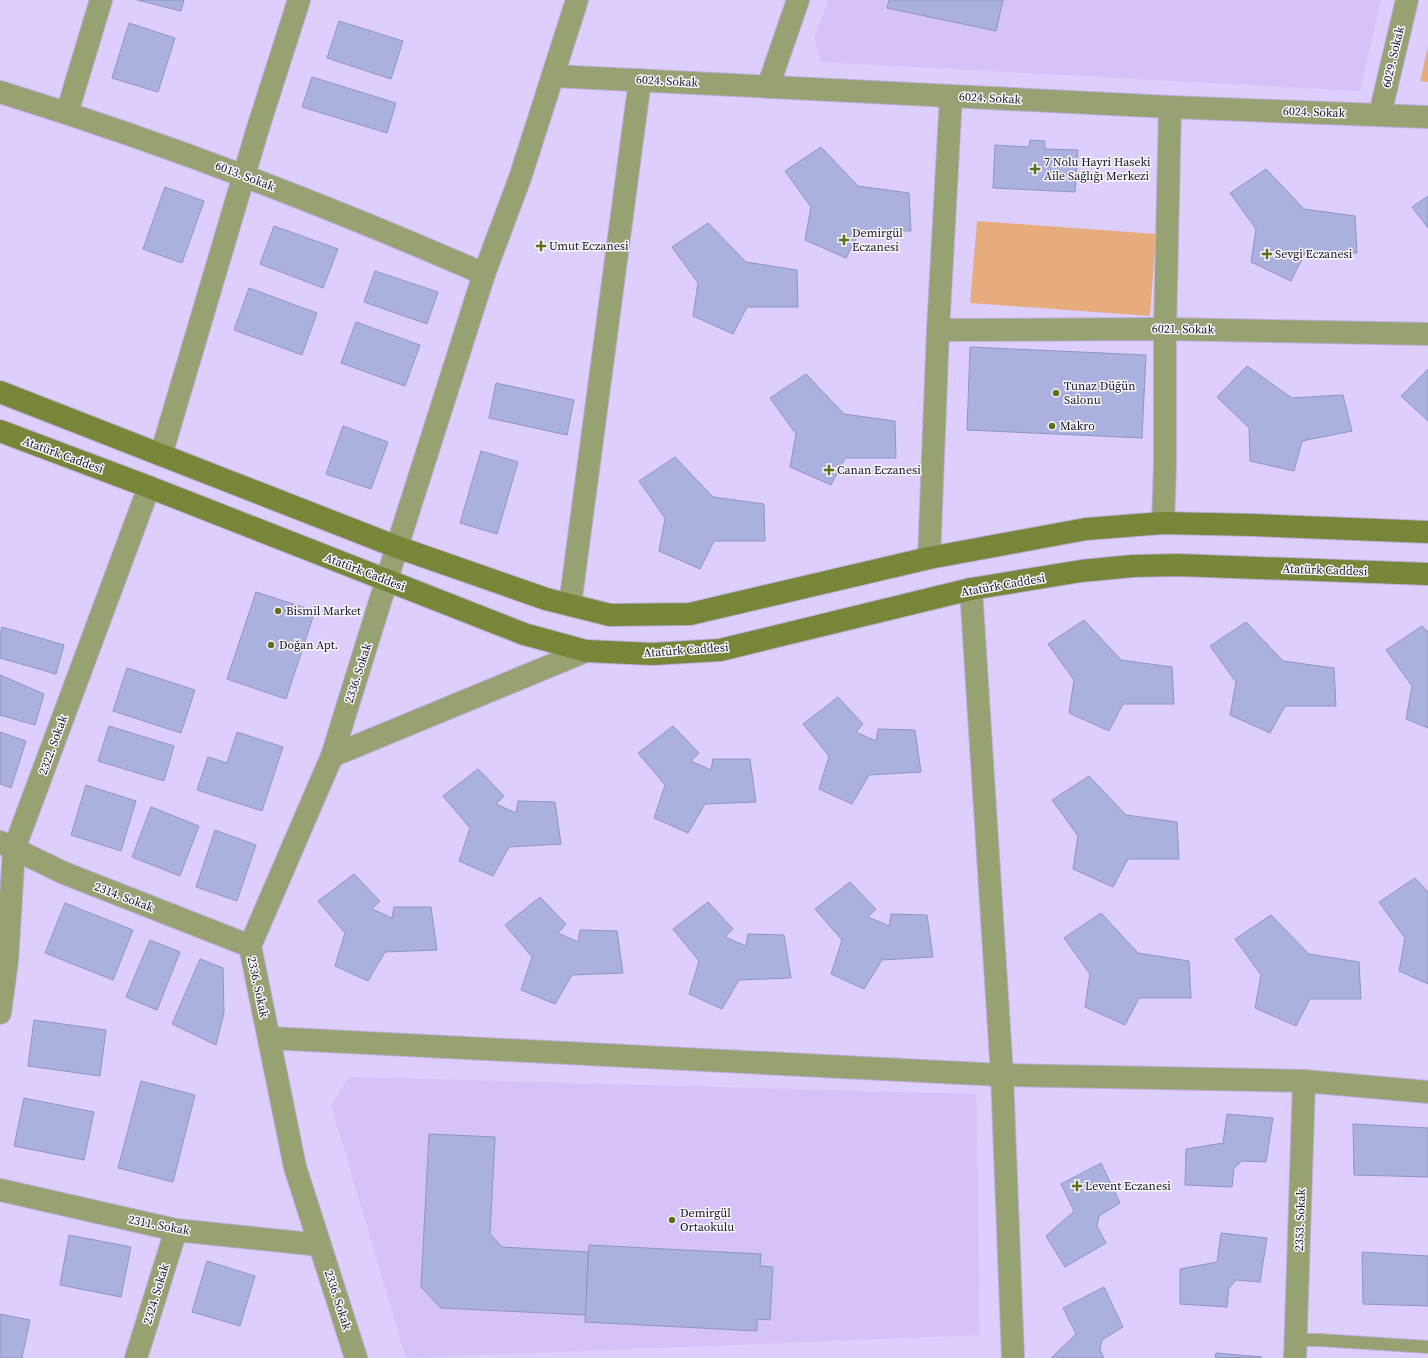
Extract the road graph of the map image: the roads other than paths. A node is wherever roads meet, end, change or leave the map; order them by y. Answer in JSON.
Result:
{"nodes":[{"id":1,"x":101,"y":0,"type":"edge"},
{"id":2,"x":299,"y":0,"type":"edge"},
{"id":3,"x":577,"y":0,"type":"edge"},
{"id":4,"x":798,"y":0,"type":"edge"},
{"id":5,"x":1406,"y":0,"type":"edge"},
{"id":6,"x":553,"y":76,"type":"junction"},
{"id":7,"x":640,"y":80,"type":"junction"},
{"id":8,"x":768,"y":87,"type":"junction"},
{"id":9,"x":0,"y":92,"type":"edge"},
{"id":10,"x":951,"y":96,"type":"junction"},
{"id":11,"x":1170,"y":107,"type":"junction"},
{"id":12,"x":67,"y":113,"type":"junction"},
{"id":13,"x":1380,"y":114,"type":"junction"},
{"id":14,"x":1428,"y":117,"type":"edge"},
{"id":15,"x":244,"y":175,"type":"junction"},
{"id":16,"x":484,"y":274,"type":"junction"},
{"id":17,"x":1165,"y":329,"type":"junction"},
{"id":18,"x":938,"y":330,"type":"junction"},
{"id":19,"x":1428,"y":334,"type":"edge"},
{"id":20,"x":0,"y":392,"type":"edge"},
{"id":21,"x":0,"y":431,"type":"edge"},
{"id":22,"x":161,"y":455,"type":"junction"},
{"id":23,"x":149,"y":487,"type":"junction"},
{"id":24,"x":1163,"y":523,"type":"junction"},
{"id":25,"x":1428,"y":532,"type":"edge"},
{"id":26,"x":397,"y":547,"type":"junction"},
{"id":27,"x":929,"y":558,"type":"junction"},
{"id":28,"x":1428,"y":574,"type":"edge"},
{"id":29,"x":387,"y":581,"type":"junction"},
{"id":30,"x":971,"y":589,"type":"junction"},
{"id":31,"x":570,"y":605,"type":"junction"},
{"id":32,"x":586,"y":651,"type":"junction"},
{"id":33,"x":332,"y":756,"type":"junction"},
{"id":34,"x":7,"y":845,"type":"edge"},
{"id":35,"x":250,"y":946,"type":"junction"},
{"id":36,"x":3,"y":960,"type":"edge"},
{"id":37,"x":0,"y":1013,"type":"edge"},
{"id":38,"x":269,"y":1038,"type":"junction"},
{"id":39,"x":1002,"y":1075,"type":"junction"},
{"id":40,"x":1304,"y":1081,"type":"junction"},
{"id":41,"x":1428,"y":1092,"type":"edge"},
{"id":42,"x":0,"y":1190,"type":"edge"},
{"id":43,"x":176,"y":1230,"type":"junction"},
{"id":44,"x":320,"y":1245,"type":"junction"},
{"id":45,"x":1428,"y":1347,"type":"edge"},
{"id":46,"x":1296,"y":1349,"type":"edge"},
{"id":47,"x":136,"y":1358,"type":"edge"},
{"id":48,"x":356,"y":1358,"type":"edge"},
{"id":49,"x":1013,"y":1358,"type":"edge"}],
"edges":[{"from":1,"to":12,"type":"street"},
{"from":2,"to":15,"type":"street"},
{"from":3,"to":6,"type":"street","name":"2336. Sokak"},
{"from":4,"to":8,"type":"street"},
{"from":5,"to":13,"type":"street","name":"6029. Sokak"},
{"from":6,"to":7,"type":"street","name":"6024. Sokak"},
{"from":6,"to":16,"type":"street","name":"2336. Sokak"},
{"from":7,"to":8,"type":"street","name":"6024. Sokak"},
{"from":7,"to":31,"type":"street"},
{"from":8,"to":10,"type":"street","name":"6024. Sokak"},
{"from":9,"to":12,"type":"street","name":"6013. Sokak"},
{"from":10,"to":11,"type":"street","name":"6024. Sokak"},
{"from":10,"to":18,"type":"street"},
{"from":11,"to":13,"type":"street","name":"6024. Sokak"},
{"from":11,"to":17,"type":"street"},
{"from":12,"to":15,"type":"street","name":"6013. Sokak"},
{"from":13,"to":14,"type":"street","name":"6024. Sokak"},
{"from":15,"to":16,"type":"street","name":"6013. Sokak"},
{"from":15,"to":22,"type":"street"},
{"from":16,"to":26,"type":"street","name":"2336. Sokak"},
{"from":17,"to":18,"type":"street","name":"6021. Sokak"},
{"from":17,"to":19,"type":"street","name":"6021. Sokak"},
{"from":17,"to":24,"type":"street"},
{"from":18,"to":27,"type":"street"},
{"from":20,"to":22,"type":"main road"},
{"from":21,"to":23,"type":"main road","name":"Atatürk Caddesi"},
{"from":22,"to":26,"type":"main road"},
{"from":23,"to":29,"type":"main road","name":"Atatürk Caddesi"},
{"from":23,"to":34,"type":"street","name":"2322. Sokak"},
{"from":24,"to":25,"type":"main road"},
{"from":24,"to":27,"type":"main road"},
{"from":26,"to":29,"type":"street","name":"2336. Sokak"},
{"from":26,"to":31,"type":"main road"},
{"from":27,"to":31,"type":"main road"},
{"from":28,"to":30,"type":"main road","name":"Atatürk Caddesi"},
{"from":29,"to":32,"type":"main road","name":"Atatürk Caddesi"},
{"from":29,"to":33,"type":"street","name":"2336. Sokak"},
{"from":30,"to":32,"type":"main road","name":"Atatürk Caddesi"},
{"from":30,"to":39,"type":"street"},
{"from":32,"to":33,"type":"street"},
{"from":33,"to":35,"type":"street","name":"2336. Sokak"},
{"from":34,"to":35,"type":"street","name":"2314. Sokak"},
{"from":34,"to":36,"type":"street","name":"2322. Sokak"},
{"from":35,"to":38,"type":"street","name":"2336. Sokak"},
{"from":36,"to":37,"type":"street","name":"2322. Sokak"},
{"from":38,"to":39,"type":"street"},
{"from":38,"to":44,"type":"street","name":"2336. Sokak"},
{"from":39,"to":40,"type":"street"},
{"from":39,"to":49,"type":"street"},
{"from":40,"to":41,"type":"street"},
{"from":40,"to":46,"type":"street","name":"2353. Sokak"},
{"from":42,"to":43,"type":"street","name":"2311. Sokak"},
{"from":43,"to":44,"type":"street","name":"2311. Sokak"},
{"from":43,"to":47,"type":"street","name":"2324. Sokak"},
{"from":44,"to":48,"type":"street","name":"2336. Sokak"},
{"from":45,"to":46,"type":"lane"}]}
